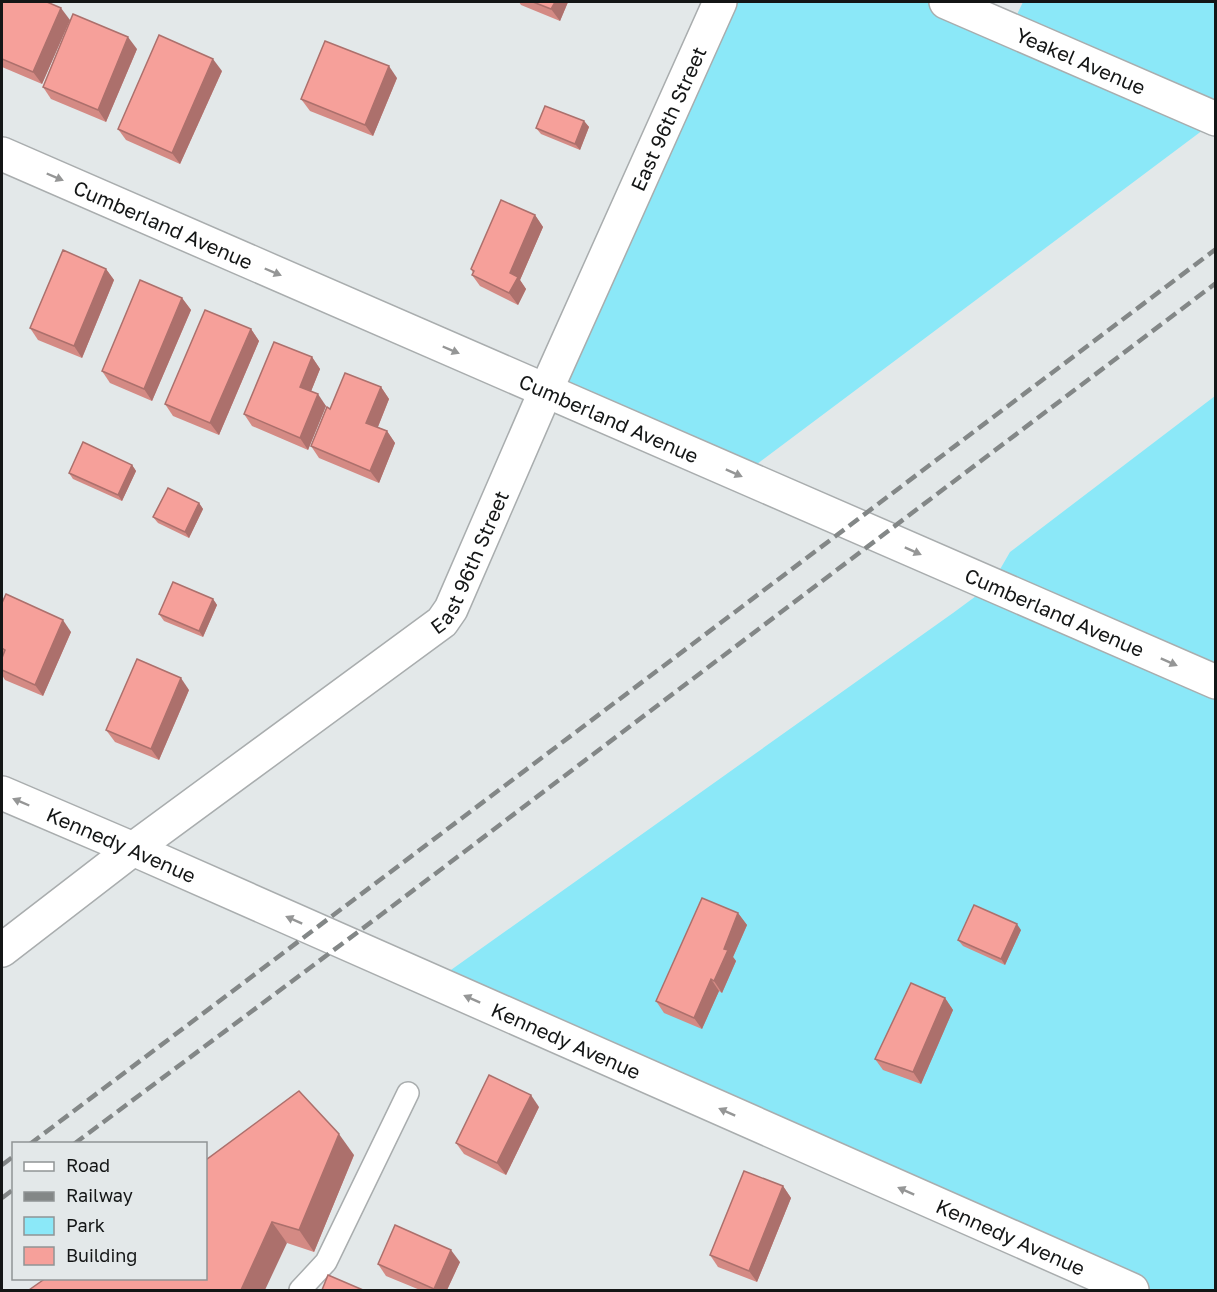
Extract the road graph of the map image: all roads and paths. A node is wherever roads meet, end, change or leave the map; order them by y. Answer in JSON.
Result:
{"nodes":[{"id":1,"x":720,"y":2,"type":"edge"},
{"id":2,"x":946,"y":2,"type":"edge"},
{"id":3,"x":1215,"y":119,"type":"edge"},
{"id":4,"x":2,"y":154,"type":"edge"},
{"id":5,"x":546,"y":390,"type":"junction"},
{"id":6,"x":1215,"y":682,"type":"edge"},
{"id":7,"x":2,"y":793,"type":"edge"},
{"id":8,"x":133,"y":849,"type":"junction"},
{"id":9,"x":2,"y":950,"type":"edge"},
{"id":10,"x":408,"y":1093,"type":"dead end"},
{"id":11,"x":306,"y":1284,"type":"edge"},
{"id":12,"x":1132,"y":1290,"type":"edge"}],
"edges":[{"from":1,"to":5,"type":"street","name":"East 96th Street"},
{"from":2,"to":3,"type":"street","name":"Yeakel Avenue"},
{"from":4,"to":5,"type":"street","name":"Cumberland Avenue","one_way":true},
{"from":5,"to":6,"type":"street","name":"Cumberland Avenue","one_way":true},
{"from":5,"to":8,"type":"street","name":"East 96th Street"},
{"from":8,"to":7,"type":"street","name":"Kennedy Avenue","one_way":true},
{"from":8,"to":9,"type":"street","name":"East 96th Street"},
{"from":12,"to":8,"type":"street","name":"Kennedy Avenue","one_way":true},
{"from":10,"to":11,"type":"lane"}]}
